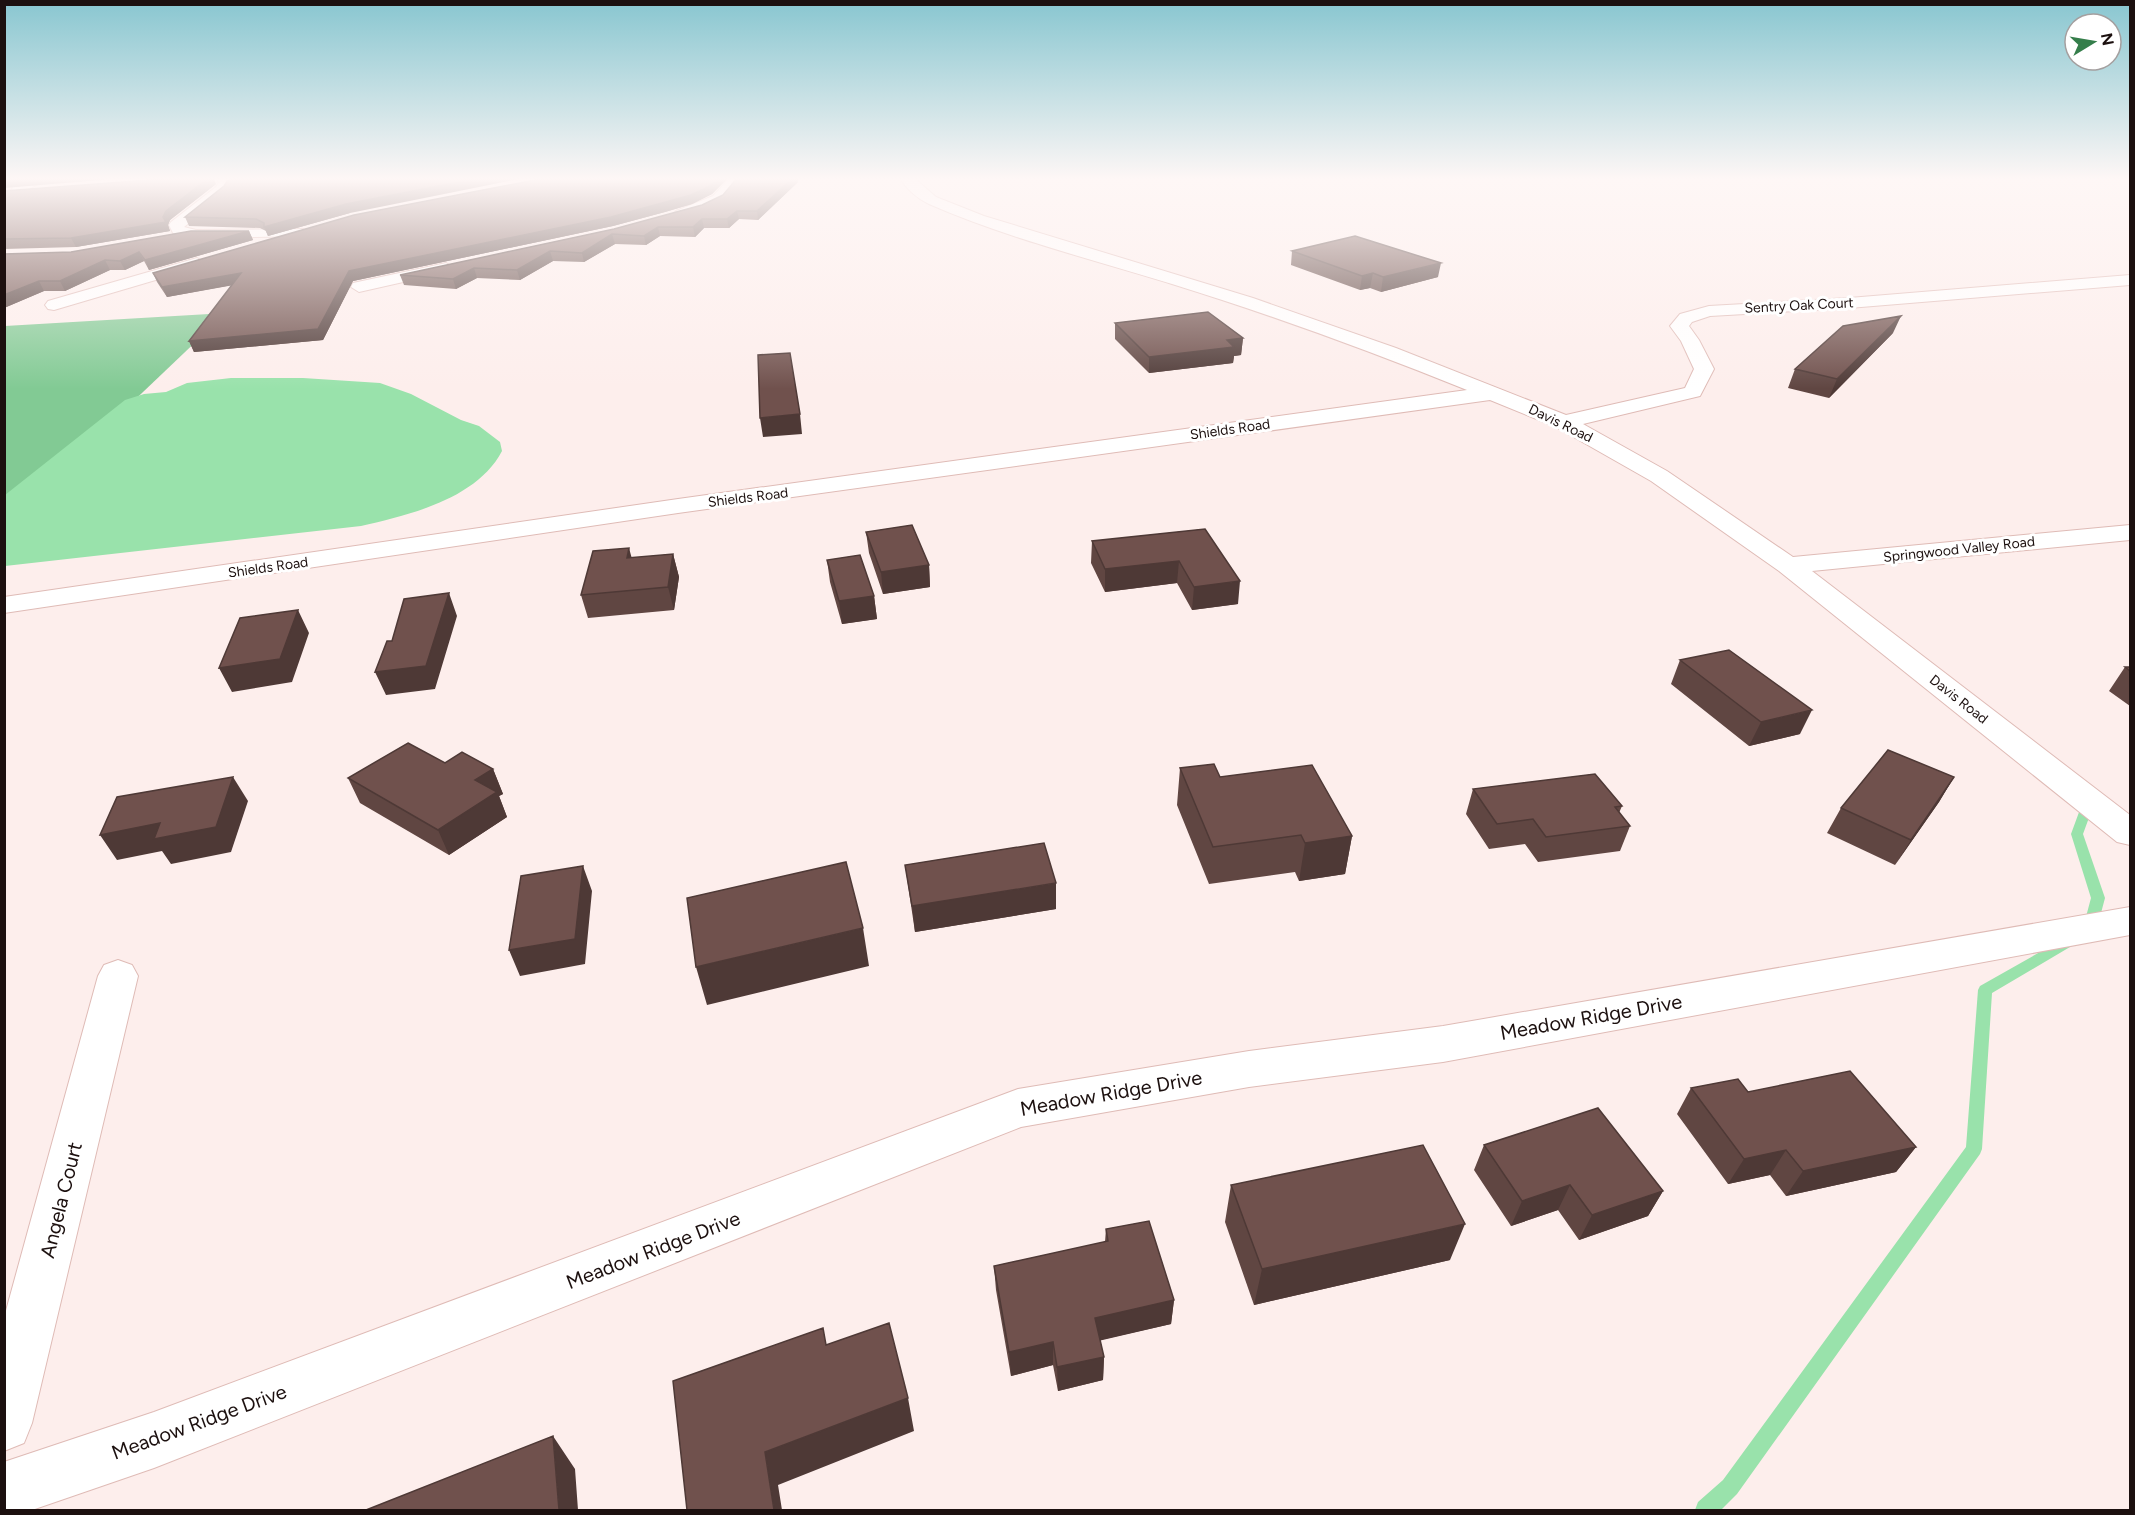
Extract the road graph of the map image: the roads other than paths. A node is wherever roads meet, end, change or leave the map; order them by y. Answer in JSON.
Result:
{"nodes":[{"id":1,"x":253,"y":248,"type":"edge"},
{"id":2,"x":1072,"y":248,"type":"edge"},
{"id":3,"x":248,"y":249,"type":"edge"},
{"id":4,"x":216,"y":258,"type":"edge"},
{"id":5,"x":466,"y":264,"type":"edge"},
{"id":6,"x":2130,"y":280,"type":"edge"},
{"id":7,"x":359,"y":287,"type":"dead end"},
{"id":8,"x":54,"y":305,"type":"dead end"},
{"id":9,"x":1493,"y":393,"type":"junction"},
{"id":10,"x":1564,"y":422,"type":"junction"},
{"id":11,"x":2130,"y":532,"type":"edge"},
{"id":12,"x":1788,"y":566,"type":"junction"},
{"id":13,"x":4,"y":605,"type":"edge"},
{"id":14,"x":2130,"y":833,"type":"edge"},
{"id":15,"x":2130,"y":921,"type":"edge"},
{"id":16,"x":118,"y":976,"type":"dead end"},
{"id":17,"x":4,"y":1423,"type":"edge"},
{"id":18,"x":4,"y":1491,"type":"edge"}],
"edges":[{"from":1,"to":3,"type":"street"},
{"from":2,"to":9,"type":"street","name":"Davis Road"},
{"from":4,"to":8,"type":"street"},
{"from":5,"to":7,"type":"street"},
{"from":6,"to":10,"type":"street","name":"Sentry Oak Court"},
{"from":9,"to":10,"type":"street","name":"Davis Road"},
{"from":9,"to":13,"type":"street","name":"Shields Road"},
{"from":10,"to":12,"type":"street","name":"Davis Road"},
{"from":11,"to":12,"type":"street","name":"Springwood Valley Road"},
{"from":12,"to":14,"type":"street","name":"Davis Road"},
{"from":15,"to":18,"type":"street","name":"Meadow Ridge Drive"},
{"from":16,"to":17,"type":"street","name":"Angela Court"}]}
